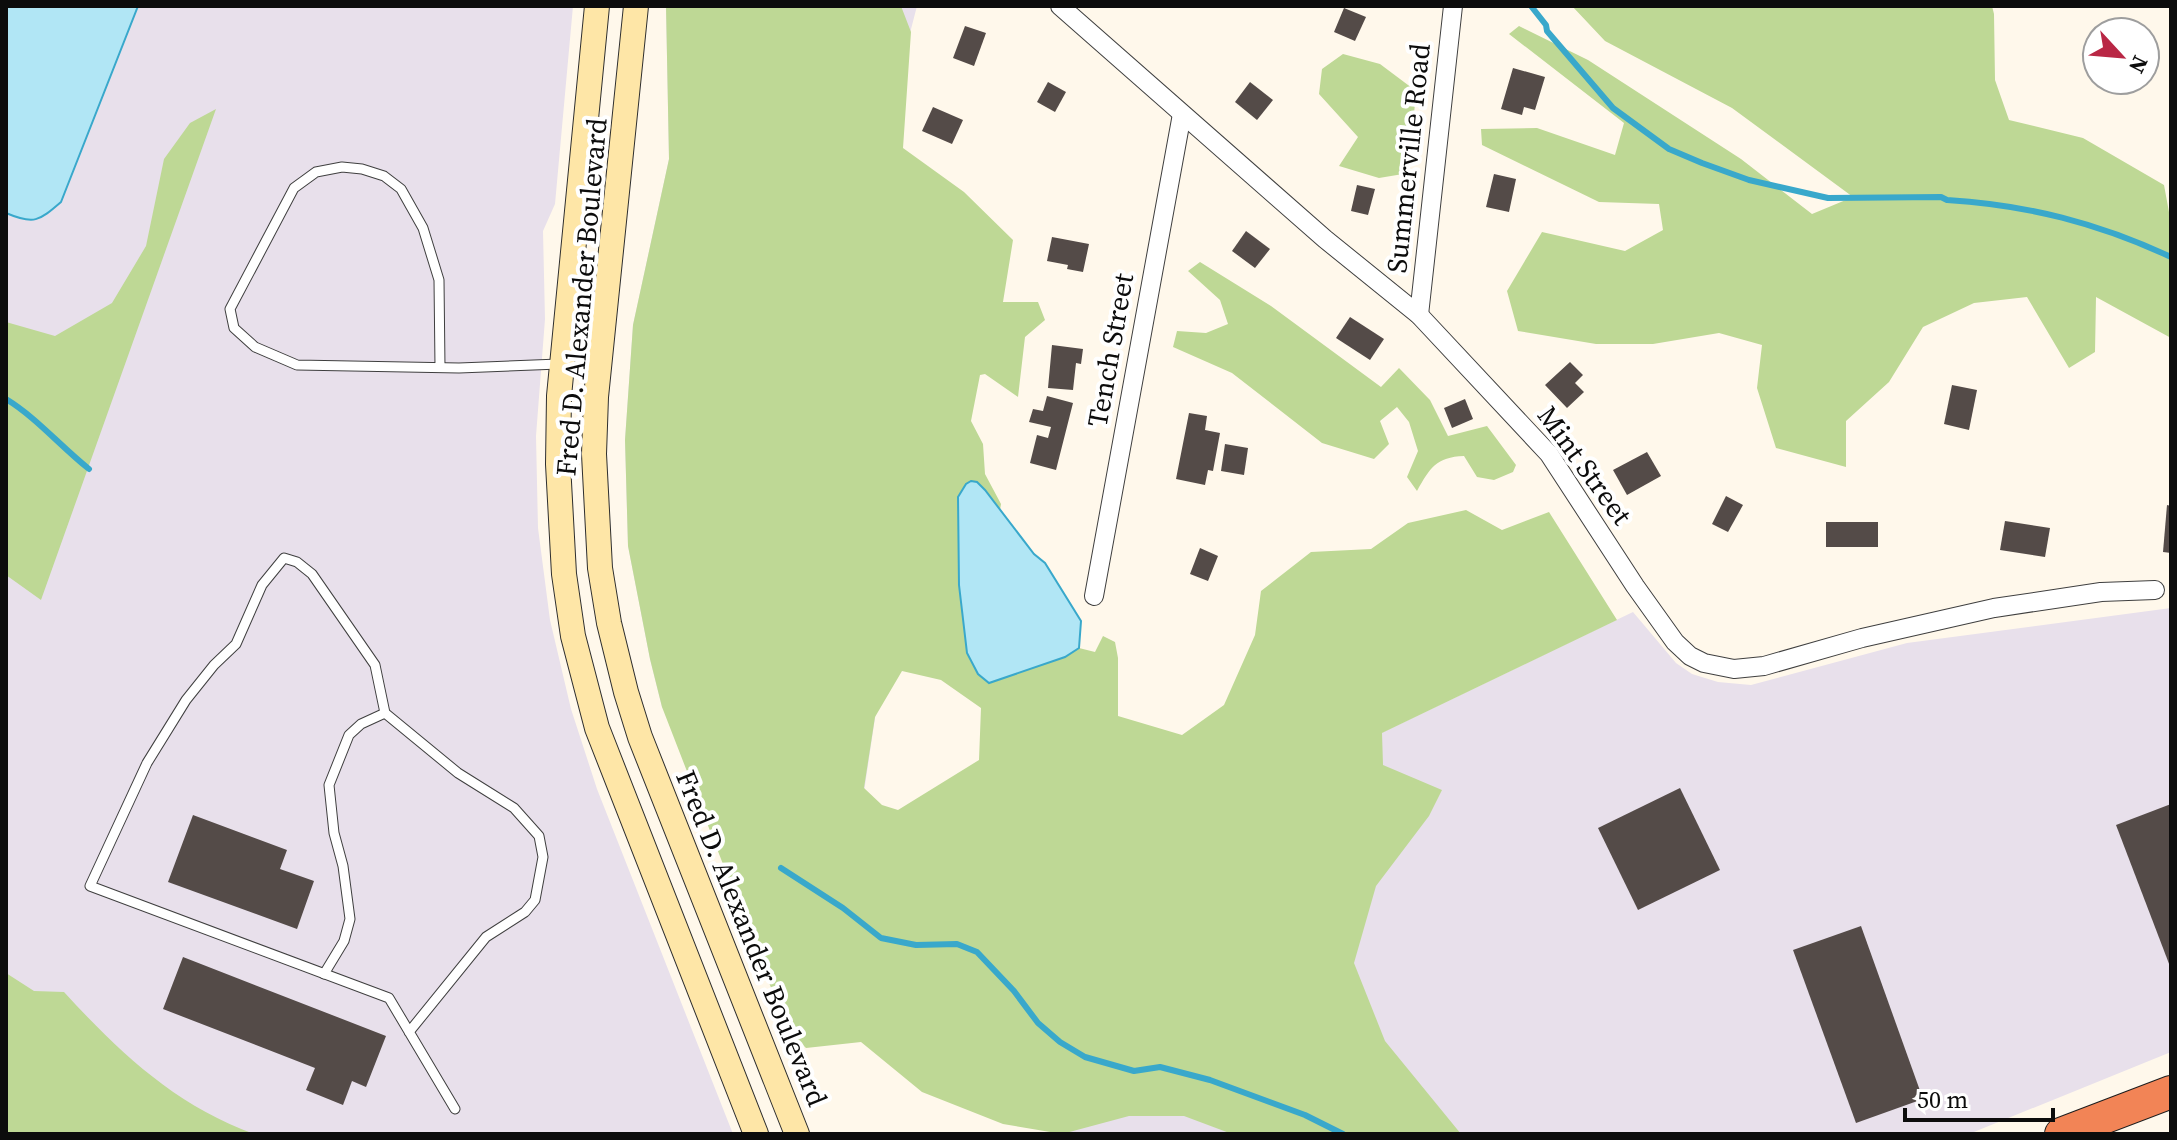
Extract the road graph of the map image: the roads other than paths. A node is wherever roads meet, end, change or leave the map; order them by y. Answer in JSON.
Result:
{"nodes":[{"id":1,"x":597,"y":6,"type":"edge"},
{"id":2,"x":636,"y":6,"type":"edge"},
{"id":3,"x":1060,"y":6,"type":"edge"},
{"id":4,"x":1453,"y":6,"type":"edge"},
{"id":5,"x":1182,"y":114,"type":"junction"},
{"id":6,"x":581,"y":180,"type":"junction"},
{"id":7,"x":619,"y":183,"type":"junction"},
{"id":8,"x":1419,"y":315,"type":"junction"},
{"id":9,"x":562,"y":364,"type":"junction"},
{"id":10,"x":440,"y":367,"type":"junction"},
{"id":11,"x":2155,"y":590,"type":"dead end"},
{"id":12,"x":1094,"y":596,"type":"dead end"},
{"id":13,"x":385,"y":713,"type":"junction"},
{"id":14,"x":324,"y":974,"type":"junction"},
{"id":15,"x":409,"y":1032,"type":"junction"},
{"id":16,"x":2171,"y":1092,"type":"edge"},
{"id":17,"x":455,"y":1109,"type":"dead end"},
{"id":18,"x":756,"y":1134,"type":"edge"},
{"id":19,"x":797,"y":1134,"type":"edge"},
{"id":20,"x":2061,"y":1134,"type":"edge"}],
"edges":[{"from":1,"to":6,"type":"main road","name":"Fred D. Alexander Boulevard"},
{"from":2,"to":7,"type":"main road","name":"Fred D. Alexander Boulevard"},
{"from":3,"to":5,"type":"street","name":"Mint Street"},
{"from":4,"to":8,"type":"street","name":"Summerville Road"},
{"from":5,"to":8,"type":"street","name":"Mint Street"},
{"from":5,"to":12,"type":"street","name":"Tench Street"},
{"from":6,"to":7,"type":"main road"},
{"from":6,"to":9,"type":"main road","name":"Fred D. Alexander Boulevard"},
{"from":7,"to":19,"type":"main road","name":"Fred D. Alexander Boulevard"},
{"from":8,"to":11,"type":"street","name":"Mint Street"},
{"from":9,"to":10,"type":"lane"},
{"from":9,"to":18,"type":"main road","name":"Fred D. Alexander Boulevard"},
{"from":10,"to":10,"type":"lane"},
{"from":13,"to":14,"type":"lane"},
{"from":13,"to":14,"type":"lane"},
{"from":13,"to":15,"type":"lane"},
{"from":14,"to":15,"type":"lane"},
{"from":15,"to":17,"type":"lane"},
{"from":16,"to":20,"type":"highway"}]}
